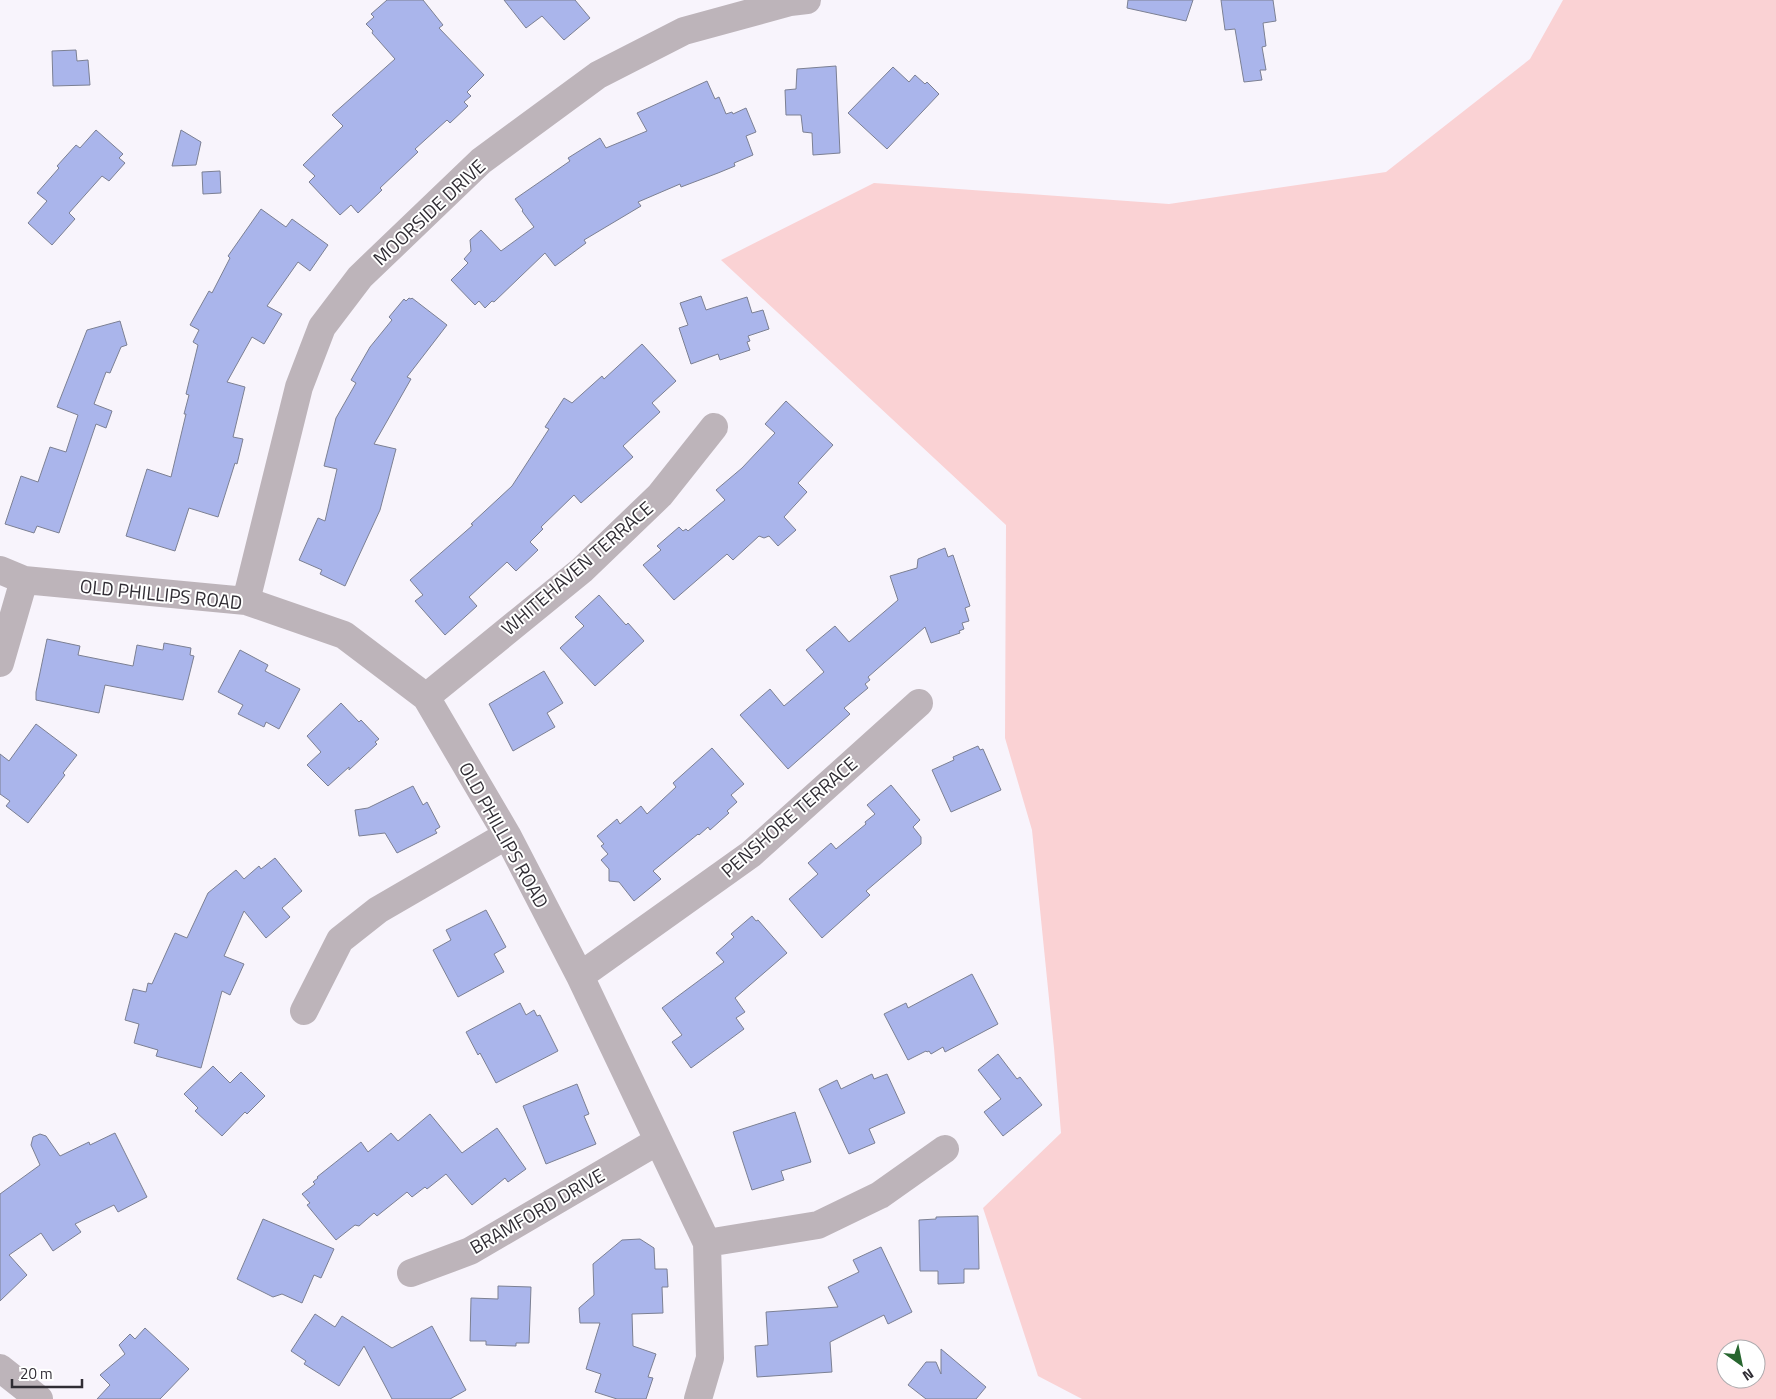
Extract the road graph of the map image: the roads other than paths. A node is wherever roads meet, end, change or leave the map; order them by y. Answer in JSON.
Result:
{"nodes":[{"id":1,"x":808,"y":0,"type":"edge"},
{"id":2,"x":714,"y":426,"type":"dead end"},
{"id":3,"x":12,"y":575,"type":"edge"},
{"id":4,"x":246,"y":601,"type":"junction"},
{"id":5,"x":0,"y":663,"type":"edge"},
{"id":6,"x":426,"y":697,"type":"junction"},
{"id":7,"x":919,"y":703,"type":"dead end"},
{"id":8,"x":507,"y":835,"type":"junction"},
{"id":9,"x":580,"y":976,"type":"junction"},
{"id":10,"x":304,"y":1010,"type":"dead end"},
{"id":11,"x":658,"y":1141,"type":"junction"},
{"id":12,"x":945,"y":1149,"type":"dead end"},
{"id":13,"x":707,"y":1243,"type":"junction"},
{"id":14,"x":411,"y":1273,"type":"dead end"},
{"id":15,"x":0,"y":1368,"type":"edge"},
{"id":16,"x":39,"y":1399,"type":"edge"},
{"id":17,"x":698,"y":1399,"type":"edge"}],
"edges":[{"from":1,"to":4,"type":"street","name":"MOORSIDE DRIVE"},
{"from":2,"to":6,"type":"street","name":"WHITEHAVEN TERRACE"},
{"from":3,"to":4,"type":"street","name":"OLD PHILLIPS ROAD"},
{"from":3,"to":5,"type":"street"},
{"from":4,"to":6,"type":"street","name":"OLD PHILLIPS ROAD"},
{"from":6,"to":8,"type":"street","name":"OLD PHILLIPS ROAD"},
{"from":7,"to":9,"type":"street","name":"PENSHORE TERRACE"},
{"from":8,"to":9,"type":"street","name":"OLD PHILLIPS ROAD"},
{"from":8,"to":10,"type":"street"},
{"from":9,"to":11,"type":"street","name":"OLD PHILLIPS ROAD"},
{"from":11,"to":13,"type":"street","name":"OLD PHILLIPS ROAD"},
{"from":11,"to":14,"type":"street","name":"BRAMFORD DRIVE"},
{"from":12,"to":13,"type":"street"},
{"from":13,"to":17,"type":"street","name":"OLD PHILLIPS ROAD"},
{"from":15,"to":16,"type":"street"}]}
